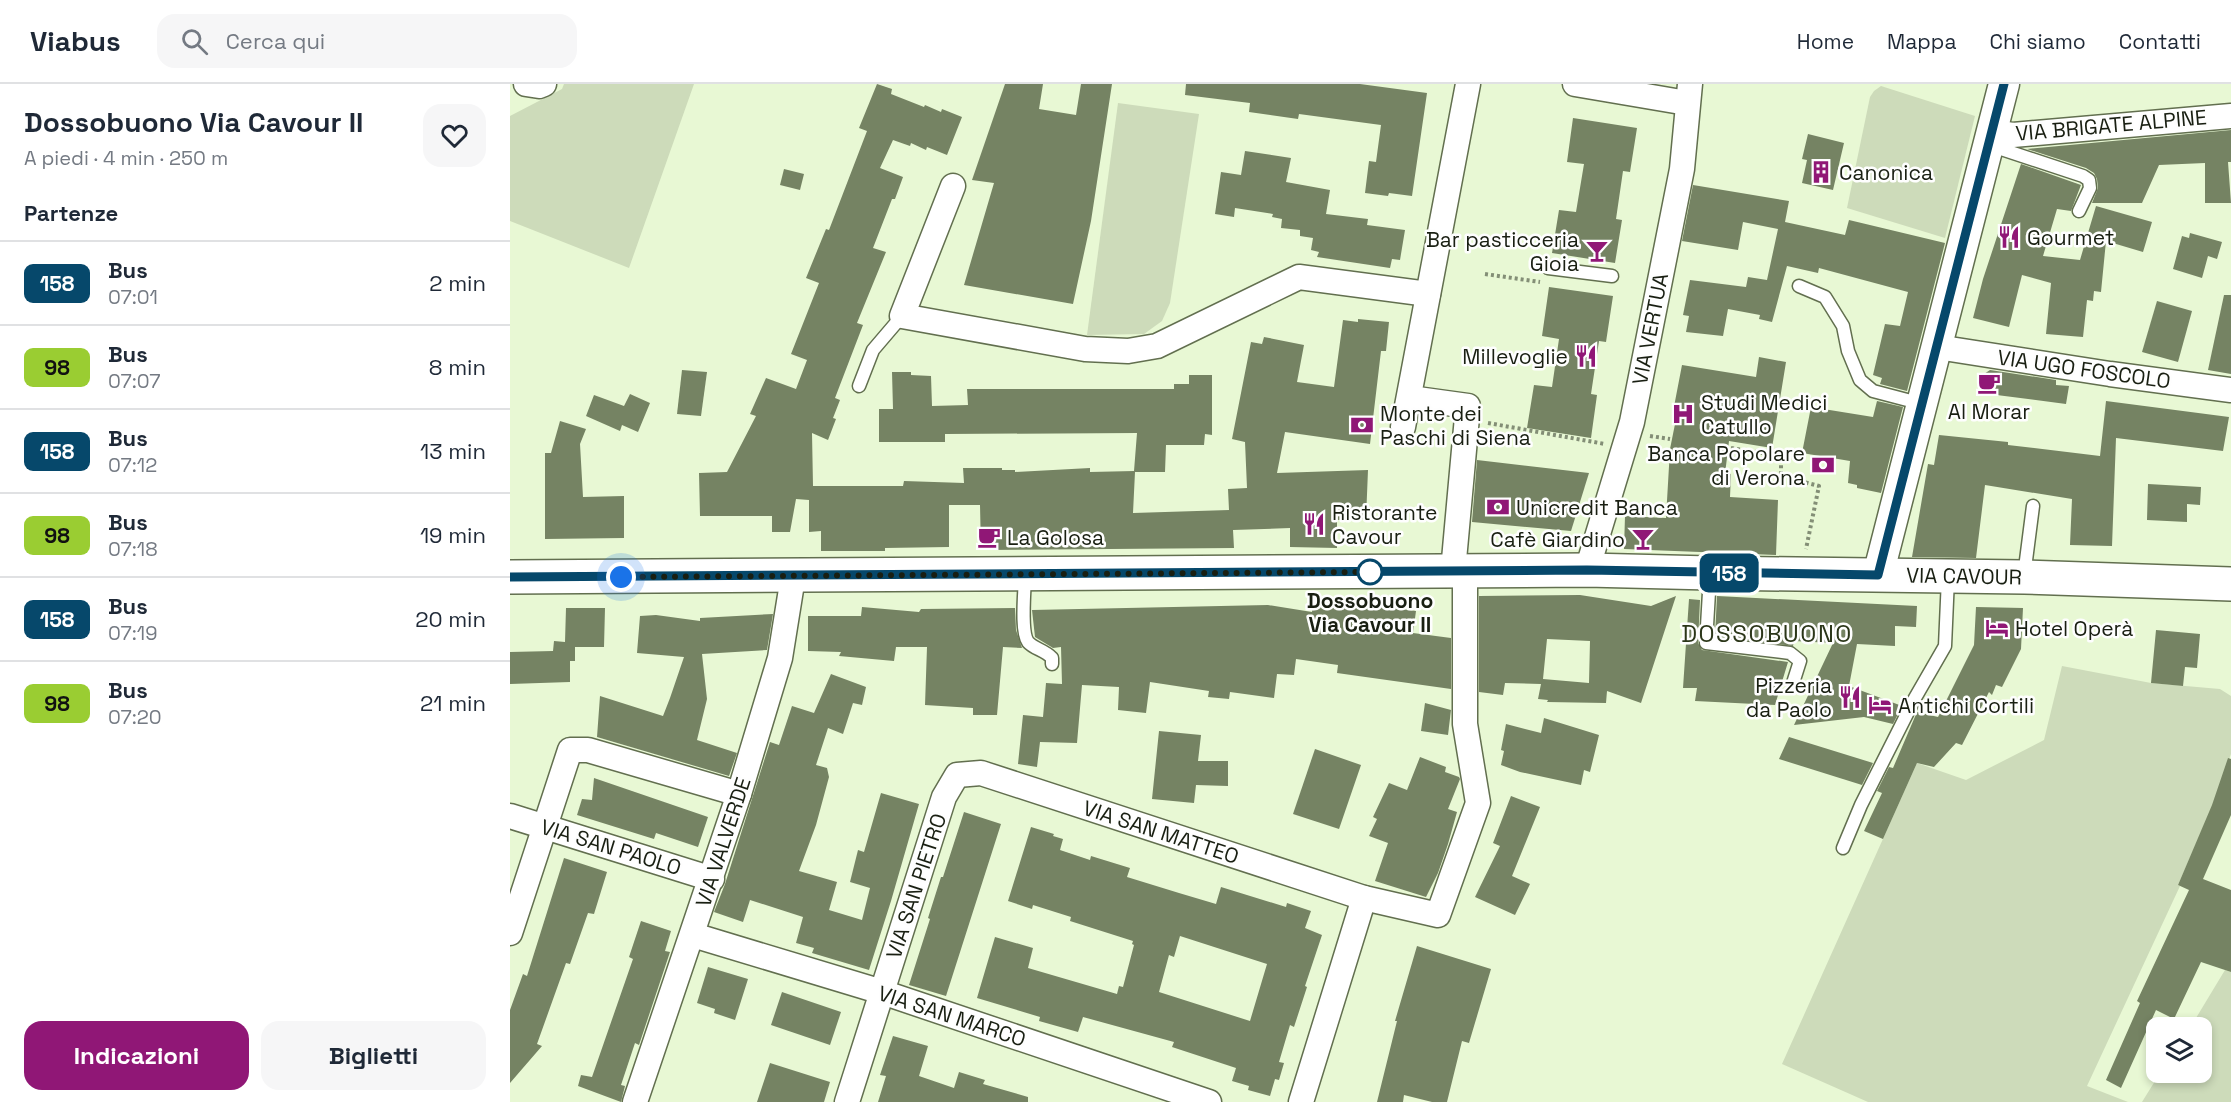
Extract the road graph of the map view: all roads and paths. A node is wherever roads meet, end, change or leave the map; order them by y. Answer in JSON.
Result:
{"nodes":[{"id":1,"x":526,"y":84,"type":"edge"},
{"id":2,"x":544,"y":84,"type":"edge"},
{"id":3,"x":1468,"y":84,"type":"edge"},
{"id":4,"x":1575,"y":84,"type":"edge"},
{"id":5,"x":2004,"y":84,"type":"edge"},
{"id":6,"x":1688,"y":93,"type":"edge"},
{"id":7,"x":2231,"y":116,"type":"edge"},
{"id":8,"x":1990,"y":138,"type":"junction"},
{"id":9,"x":953,"y":186,"type":"dead end"},
{"id":10,"x":2079,"y":211,"type":"dead end"},
{"id":11,"x":1548,"y":268,"type":"dead end"},
{"id":12,"x":1612,"y":276,"type":"dead end"},
{"id":13,"x":1798,"y":286,"type":"dead end"},
{"id":14,"x":1428,"y":294,"type":"junction"},
{"id":15,"x":902,"y":316,"type":"junction"},
{"id":16,"x":1937,"y":347,"type":"junction"},
{"id":17,"x":859,"y":386,"type":"dead end"},
{"id":18,"x":2231,"y":390,"type":"edge"},
{"id":19,"x":1410,"y":398,"type":"junction"},
{"id":20,"x":1911,"y":400,"type":"dead end"},
{"id":21,"x":1488,"y":423,"type":"dead end"},
{"id":22,"x":1404,"y":427,"type":"dead end"},
{"id":23,"x":1606,"y":444,"type":"dead end"},
{"id":24,"x":1731,"y":448,"type":"dead end"},
{"id":25,"x":2033,"y":506,"type":"dead end"},
{"id":26,"x":1587,"y":570,"type":"junction"},
{"id":27,"x":1459,"y":571,"type":"junction"},
{"id":28,"x":1710,"y":573,"type":"junction"},
{"id":29,"x":1025,"y":574,"type":"junction"},
{"id":30,"x":1801,"y":574,"type":"junction"},
{"id":31,"x":1878,"y":575,"type":"junction"},
{"id":32,"x":794,"y":576,"type":"junction"},
{"id":33,"x":1948,"y":576,"type":"junction"},
{"id":34,"x":510,"y":577,"type":"edge"},
{"id":35,"x":2024,"y":577,"type":"junction"},
{"id":36,"x":2231,"y":584,"type":"edge"},
{"id":37,"x":1052,"y":664,"type":"dead end"},
{"id":38,"x":1793,"y":683,"type":"dead end"},
{"id":39,"x":957,"y":776,"type":"joint"},
{"id":40,"x":740,"y":794,"type":"junction"},
{"id":41,"x":510,"y":816,"type":"edge"},
{"id":42,"x":545,"y":826,"type":"junction"},
{"id":43,"x":1843,"y":848,"type":"dead end"},
{"id":44,"x":712,"y":879,"type":"junction"},
{"id":45,"x":1364,"y":898,"type":"junction"},
{"id":46,"x":510,"y":933,"type":"edge"},
{"id":47,"x":693,"y":935,"type":"junction"},
{"id":48,"x":882,"y":992,"type":"junction"},
{"id":49,"x":635,"y":1102,"type":"edge"},
{"id":50,"x":847,"y":1102,"type":"edge"},
{"id":51,"x":1209,"y":1102,"type":"edge"},
{"id":52,"x":1302,"y":1102,"type":"edge"}],
"edges":[{"from":1,"to":2,"type":"street"},
{"from":3,"to":14,"type":"street"},
{"from":4,"to":6,"type":"street"},
{"from":5,"to":8,"type":"street"},
{"from":6,"to":26,"type":"street","name":"VIA VERTUA"},
{"from":7,"to":8,"type":"street","name":"VIA BRIGATE ALPINE"},
{"from":8,"to":10,"type":"lane"},
{"from":8,"to":16,"type":"street"},
{"from":9,"to":15,"type":"street"},
{"from":11,"to":12,"type":"lane"},
{"from":13,"to":20,"type":"lane"},
{"from":14,"to":15,"type":"street"},
{"from":14,"to":19,"type":"street"},
{"from":15,"to":17,"type":"lane"},
{"from":16,"to":18,"type":"street","name":"VIA UGO FOSCOLO"},
{"from":16,"to":31,"type":"street"},
{"from":19,"to":22,"type":"street"},
{"from":19,"to":27,"type":"street"},
{"from":21,"to":23,"type":"path"},
{"from":24,"to":30,"type":"path"},
{"from":25,"to":35,"type":"lane"},
{"from":26,"to":27,"type":"main road","name":"VIA CAVOUR"},
{"from":26,"to":28,"type":"main road","name":"VIA CAVOUR"},
{"from":27,"to":29,"type":"main road","name":"VIA CAVOUR"},
{"from":27,"to":45,"type":"street","name":"VIA SAN MATTEO"},
{"from":28,"to":30,"type":"main road","name":"VIA CAVOUR"},
{"from":28,"to":38,"type":"lane"},
{"from":29,"to":32,"type":"main road","name":"VIA CAVOUR"},
{"from":29,"to":37,"type":"lane"},
{"from":30,"to":31,"type":"main road","name":"VIA CAVOUR"},
{"from":31,"to":33,"type":"main road","name":"VIA CAVOUR"},
{"from":32,"to":34,"type":"main road","name":"VIA CAVOUR"},
{"from":32,"to":40,"type":"street","name":"VIA VALVERDE"},
{"from":33,"to":35,"type":"main road","name":"VIA CAVOUR"},
{"from":33,"to":43,"type":"lane"},
{"from":35,"to":36,"type":"main road","name":"VIA CAVOUR"},
{"from":39,"to":45,"type":"street","name":"VIA SAN MATTEO"},
{"from":39,"to":48,"type":"street","name":"VIA SAN PIETRO"},
{"from":40,"to":42,"type":"street"},
{"from":40,"to":44,"type":"street","name":"VIA VALVERDE"},
{"from":41,"to":42,"type":"street","name":"VIA SAN PAOLO"},
{"from":42,"to":44,"type":"street","name":"VIA SAN PAOLO"},
{"from":42,"to":46,"type":"street"},
{"from":44,"to":47,"type":"street","name":"VIA VALVERDE"},
{"from":45,"to":52,"type":"street"},
{"from":47,"to":48,"type":"street","name":"VIA SAN MARCO"},
{"from":47,"to":49,"type":"street","name":"VIA VALVERDE"},
{"from":48,"to":50,"type":"street","name":"VIA SAN PIETRO"},
{"from":48,"to":51,"type":"street","name":"VIA SAN MARCO"}]}
